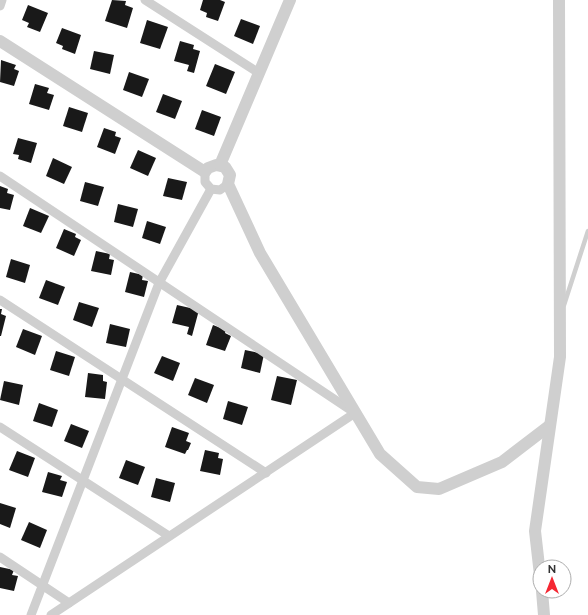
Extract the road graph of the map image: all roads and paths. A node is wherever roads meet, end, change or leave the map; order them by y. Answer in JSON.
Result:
{"nodes":[{"id":1,"x":2,"y":0,"type":"edge"},
{"id":2,"x":145,"y":0,"type":"edge"},
{"id":3,"x":290,"y":0,"type":"edge"},
{"id":4,"x":559,"y":0,"type":"edge"},
{"id":5,"x":0,"y":6,"type":"edge"},
{"id":6,"x":0,"y":41,"type":"edge"},
{"id":7,"x":259,"y":73,"type":"junction"},
{"id":8,"x":220,"y":165,"type":"junction"},
{"id":9,"x":205,"y":172,"type":"junction"},
{"id":10,"x":0,"y":176,"type":"edge"},
{"id":11,"x":228,"y":184,"type":"junction"},
{"id":12,"x":211,"y":188,"type":"junction"},
{"id":13,"x":588,"y":231,"type":"edge"},
{"id":14,"x":159,"y":282,"type":"junction"},
{"id":15,"x":0,"y":300,"type":"edge"},
{"id":16,"x":560,"y":320,"type":"junction"},
{"id":17,"x":122,"y":380,"type":"junction"},
{"id":18,"x":354,"y":414,"type":"junction"},
{"id":19,"x":549,"y":426,"type":"junction"},
{"id":20,"x":0,"y":427,"type":"edge"},
{"id":21,"x":266,"y":472,"type":"junction"},
{"id":22,"x":83,"y":481,"type":"junction"},
{"id":23,"x":170,"y":536,"type":"junction"},
{"id":24,"x":0,"y":557,"type":"edge"},
{"id":25,"x":538,"y":559,"type":"edge"},
{"id":26,"x":43,"y":586,"type":"junction"},
{"id":27,"x":543,"y":599,"type":"edge"},
{"id":28,"x":69,"y":603,"type":"junction"},
{"id":29,"x":31,"y":615,"type":"edge"},
{"id":30,"x":51,"y":615,"type":"edge"},
{"id":31,"x":544,"y":615,"type":"edge"}],
"edges":[{"from":1,"to":5,"type":"street"},
{"from":2,"to":7,"type":"street"},
{"from":3,"to":7,"type":"street"},
{"from":4,"to":16,"type":"street"},
{"from":6,"to":9,"type":"street"},
{"from":7,"to":8,"type":"street"},
{"from":8,"to":9,"type":"street"},
{"from":8,"to":11,"type":"street"},
{"from":9,"to":12,"type":"street"},
{"from":10,"to":14,"type":"street"},
{"from":11,"to":12,"type":"street"},
{"from":11,"to":18,"type":"street"},
{"from":12,"to":14,"type":"street"},
{"from":13,"to":16,"type":"lane"},
{"from":14,"to":17,"type":"street"},
{"from":14,"to":18,"type":"street"},
{"from":15,"to":17,"type":"street"},
{"from":16,"to":19,"type":"street"},
{"from":17,"to":21,"type":"street"},
{"from":17,"to":22,"type":"street"},
{"from":18,"to":19,"type":"street"},
{"from":18,"to":21,"type":"street"},
{"from":19,"to":25,"type":"street"},
{"from":20,"to":22,"type":"street"},
{"from":21,"to":23,"type":"street"},
{"from":22,"to":23,"type":"street"},
{"from":22,"to":26,"type":"street"},
{"from":23,"to":28,"type":"street"},
{"from":24,"to":26,"type":"street"},
{"from":26,"to":28,"type":"street"},
{"from":26,"to":29,"type":"street"},
{"from":27,"to":31,"type":"street"},
{"from":28,"to":30,"type":"street"}]}
